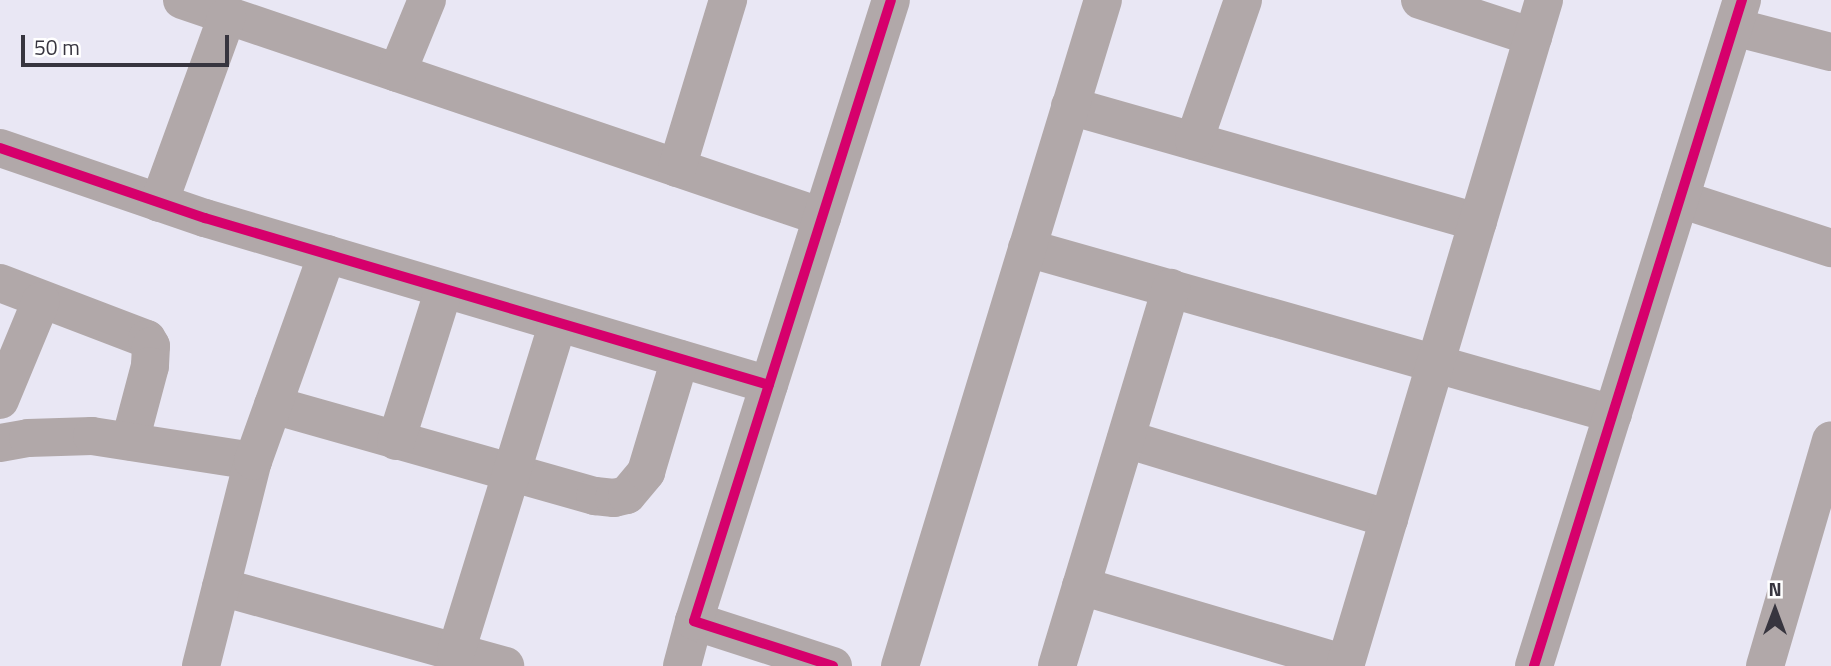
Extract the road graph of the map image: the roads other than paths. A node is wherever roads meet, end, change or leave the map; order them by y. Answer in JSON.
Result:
{"nodes":[{"id":1,"x":182,"y":0,"type":"edge"},
{"id":2,"x":427,"y":0,"type":"edge"},
{"id":3,"x":728,"y":0,"type":"edge"},
{"id":4,"x":891,"y":0,"type":"edge"},
{"id":5,"x":1103,"y":0,"type":"edge"},
{"id":6,"x":1243,"y":0,"type":"edge"},
{"id":7,"x":1420,"y":0,"type":"edge"},
{"id":8,"x":1544,"y":0,"type":"edge"},
{"id":9,"x":1738,"y":13,"type":"edge"},
{"id":10,"x":227,"y":16,"type":"junction"},
{"id":11,"x":1533,"y":37,"type":"junction"},
{"id":12,"x":1831,"y":52,"type":"edge"},
{"id":13,"x":397,"y":73,"type":"junction"},
{"id":14,"x":1070,"y":106,"type":"junction"},
{"id":15,"x":1194,"y":141,"type":"junction"},
{"id":16,"x":0,"y":148,"type":"edge"},
{"id":17,"x":677,"y":168,"type":"junction"},
{"id":18,"x":1680,"y":200,"type":"junction"},
{"id":19,"x":159,"y":203,"type":"junction"},
{"id":20,"x":822,"y":217,"type":"junction"},
{"id":21,"x":1478,"y":222,"type":"junction"},
{"id":22,"x":1027,"y":248,"type":"junction"},
{"id":23,"x":1831,"y":248,"type":"edge"},
{"id":24,"x":327,"y":254,"type":"junction"},
{"id":25,"x":0,"y":283,"type":"edge"},
{"id":26,"x":1171,"y":288,"type":"junction"},
{"id":27,"x":444,"y":289,"type":"junction"},
{"id":28,"x":41,"y":301,"type":"junction"},
{"id":29,"x":558,"y":323,"type":"junction"},
{"id":30,"x":680,"y":359,"type":"junction"},
{"id":31,"x":1436,"y":363,"type":"junction"},
{"id":32,"x":769,"y":385,"type":"junction"},
{"id":33,"x":0,"y":400,"type":"edge"},
{"id":34,"x":273,"y":405,"type":"junction"},
{"id":35,"x":1613,"y":414,"type":"junction"},
{"id":36,"x":1125,"y":439,"type":"junction"},
{"id":37,"x":1831,"y":440,"type":"edge"},
{"id":38,"x":130,"y":441,"type":"junction"},
{"id":39,"x":396,"y":441,"type":"junction"},
{"id":40,"x":0,"y":443,"type":"edge"},
{"id":41,"x":253,"y":461,"type":"junction"},
{"id":42,"x":510,"y":473,"type":"junction"},
{"id":43,"x":1389,"y":519,"type":"junction"},
{"id":44,"x":1081,"y":586,"type":"junction"},
{"id":45,"x":221,"y":587,"type":"junction"},
{"id":46,"x":694,"y":621,"type":"junction"},
{"id":47,"x":456,"y":652,"type":"junction"},
{"id":48,"x":1346,"y":665,"type":"edge"},
{"id":49,"x":201,"y":666,"type":"edge"},
{"id":50,"x":505,"y":666,"type":"edge"},
{"id":51,"x":682,"y":666,"type":"edge"},
{"id":52,"x":833,"y":666,"type":"edge"},
{"id":53,"x":900,"y":666,"type":"edge"},
{"id":54,"x":1057,"y":666,"type":"edge"},
{"id":55,"x":1534,"y":666,"type":"edge"},
{"id":56,"x":1765,"y":666,"type":"edge"}],
"edges":[{"from":1,"to":10,"type":"street"},
{"from":2,"to":13,"type":"street"},
{"from":3,"to":17,"type":"street"},
{"from":4,"to":20,"type":"street"},
{"from":5,"to":14,"type":"street"},
{"from":6,"to":15,"type":"street"},
{"from":7,"to":11,"type":"street"},
{"from":8,"to":11,"type":"street"},
{"from":9,"to":12,"type":"street"},
{"from":9,"to":18,"type":"street"},
{"from":10,"to":13,"type":"street"},
{"from":10,"to":19,"type":"street"},
{"from":11,"to":21,"type":"street"},
{"from":13,"to":17,"type":"street"},
{"from":14,"to":15,"type":"street"},
{"from":14,"to":22,"type":"street"},
{"from":15,"to":21,"type":"street"},
{"from":16,"to":19,"type":"street"},
{"from":17,"to":20,"type":"street"},
{"from":18,"to":23,"type":"street"},
{"from":18,"to":35,"type":"street"},
{"from":19,"to":24,"type":"street"},
{"from":20,"to":32,"type":"street"},
{"from":21,"to":31,"type":"street"},
{"from":22,"to":26,"type":"street"},
{"from":22,"to":53,"type":"street"},
{"from":24,"to":27,"type":"street"},
{"from":24,"to":34,"type":"street"},
{"from":25,"to":28,"type":"street"},
{"from":26,"to":31,"type":"street"},
{"from":26,"to":36,"type":"street"},
{"from":27,"to":29,"type":"street"},
{"from":27,"to":39,"type":"street"},
{"from":28,"to":33,"type":"street"},
{"from":28,"to":38,"type":"street"},
{"from":29,"to":30,"type":"street"},
{"from":29,"to":42,"type":"street"},
{"from":30,"to":32,"type":"street"},
{"from":30,"to":42,"type":"street"},
{"from":31,"to":35,"type":"street"},
{"from":31,"to":43,"type":"street"},
{"from":32,"to":46,"type":"street"},
{"from":34,"to":39,"type":"street"},
{"from":34,"to":41,"type":"street"},
{"from":35,"to":55,"type":"street"},
{"from":36,"to":43,"type":"street"},
{"from":36,"to":44,"type":"street"},
{"from":37,"to":56,"type":"street"},
{"from":38,"to":40,"type":"street"},
{"from":38,"to":41,"type":"street"},
{"from":39,"to":42,"type":"street"},
{"from":41,"to":45,"type":"street"},
{"from":42,"to":47,"type":"street"},
{"from":43,"to":48,"type":"street"},
{"from":44,"to":48,"type":"street"},
{"from":44,"to":54,"type":"street"},
{"from":45,"to":47,"type":"street"},
{"from":45,"to":49,"type":"street"},
{"from":46,"to":51,"type":"street"},
{"from":46,"to":52,"type":"street"},
{"from":47,"to":50,"type":"street"}]}
